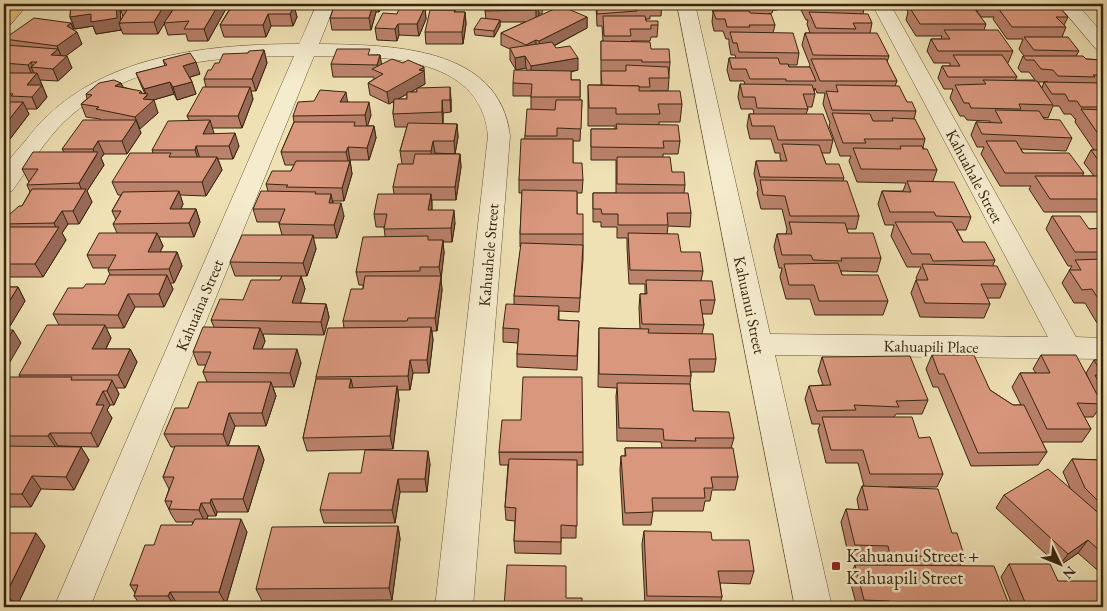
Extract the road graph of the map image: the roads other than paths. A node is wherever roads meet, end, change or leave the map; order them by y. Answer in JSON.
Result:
{"nodes":[{"id":1,"x":19,"y":4,"type":"edge"},
{"id":2,"x":326,"y":4,"type":"edge"},
{"id":3,"x":686,"y":4,"type":"edge"},
{"id":4,"x":881,"y":4,"type":"edge"},
{"id":5,"x":1067,"y":4,"type":"edge"},
{"id":6,"x":4,"y":20,"type":"edge"},
{"id":7,"x":1103,"y":45,"type":"edge"},
{"id":8,"x":306,"y":50,"type":"junction"},
{"id":9,"x":4,"y":186,"type":"edge"},
{"id":10,"x":758,"y":344,"type":"junction"},
{"id":11,"x":1068,"y":348,"type":"junction"},
{"id":12,"x":1103,"y":348,"type":"edge"},
{"id":13,"x":72,"y":607,"type":"edge"},
{"id":14,"x":454,"y":607,"type":"edge"},
{"id":15,"x":814,"y":607,"type":"edge"}],
"edges":[{"from":1,"to":6,"type":"main road"},
{"from":2,"to":8,"type":"street","name":"Kahuaina Street"},
{"from":3,"to":10,"type":"street","name":"Kahuanui Street"},
{"from":4,"to":11,"type":"street","name":"Kahuahale Street"},
{"from":5,"to":7,"type":"street"},
{"from":8,"to":9,"type":"street","name":"Kahuahele Street"},
{"from":8,"to":13,"type":"street","name":"Kahuaina Street"},
{"from":8,"to":14,"type":"street","name":"Kahuahele Street"},
{"from":10,"to":11,"type":"street","name":"Kahuapili Place"},
{"from":10,"to":15,"type":"street","name":"Kahuanui Street"},
{"from":11,"to":12,"type":"street","name":"Kahuapili Place"}]}
